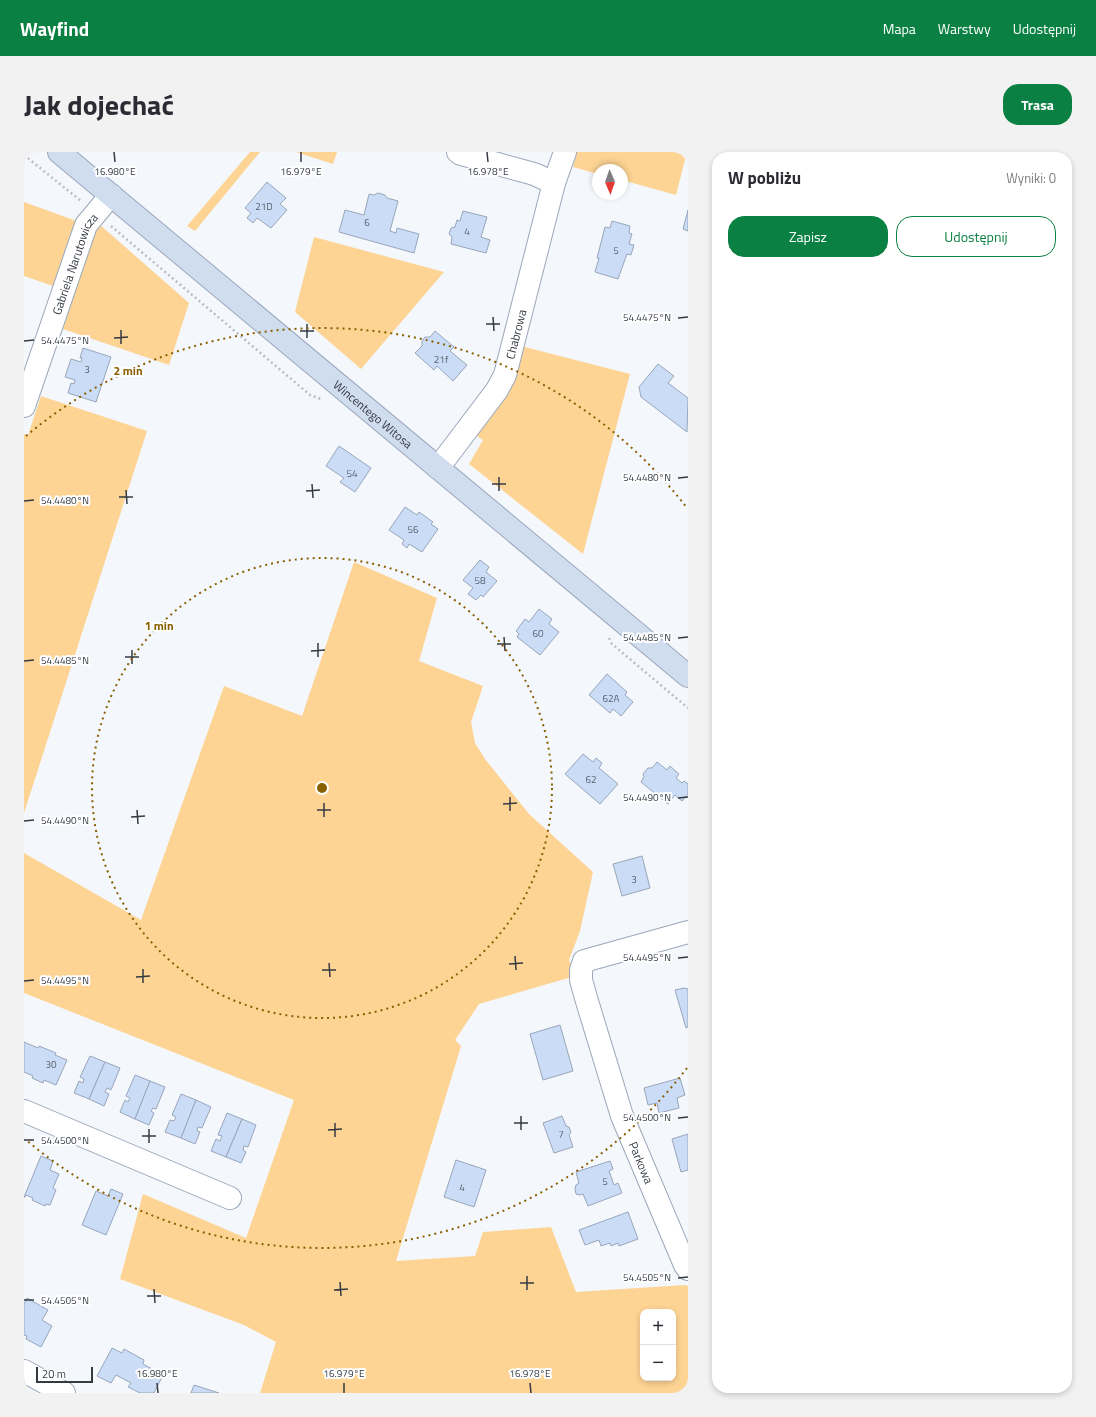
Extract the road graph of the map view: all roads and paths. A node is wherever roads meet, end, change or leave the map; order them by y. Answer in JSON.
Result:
{"nodes":[{"id":1,"x":59,"y":152,"type":"edge"},
{"id":2,"x":458,"y":152,"type":"edge"},
{"id":3,"x":565,"y":152,"type":"edge"},
{"id":4,"x":554,"y":183,"type":"junction"},
{"id":5,"x":111,"y":195,"type":"junction"},
{"id":6,"x":24,"y":406,"type":"edge"},
{"id":7,"x":438,"y":468,"type":"junction"},
{"id":8,"x":688,"y":676,"type":"edge"},
{"id":9,"x":688,"y":932,"type":"edge"},
{"id":10,"x":24,"y":1111,"type":"edge"},
{"id":11,"x":230,"y":1198,"type":"dead end"},
{"id":12,"x":688,"y":1269,"type":"edge"},
{"id":13,"x":24,"y":1371,"type":"edge"},
{"id":14,"x":64,"y":1393,"type":"edge"}],
"edges":[{"from":1,"to":5,"type":"street","name":"Wincentego Witosa"},
{"from":2,"to":4,"type":"street"},
{"from":3,"to":4,"type":"street","name":"Chabrowa"},
{"from":4,"to":7,"type":"street","name":"Chabrowa"},
{"from":5,"to":6,"type":"street","name":"Gabriela Narutowicza"},
{"from":5,"to":7,"type":"street","name":"Wincentego Witosa"},
{"from":7,"to":8,"type":"street","name":"Wincentego Witosa"},
{"from":9,"to":12,"type":"street","name":"Parkowa"},
{"from":10,"to":11,"type":"street"},
{"from":13,"to":14,"type":"street"}]}
